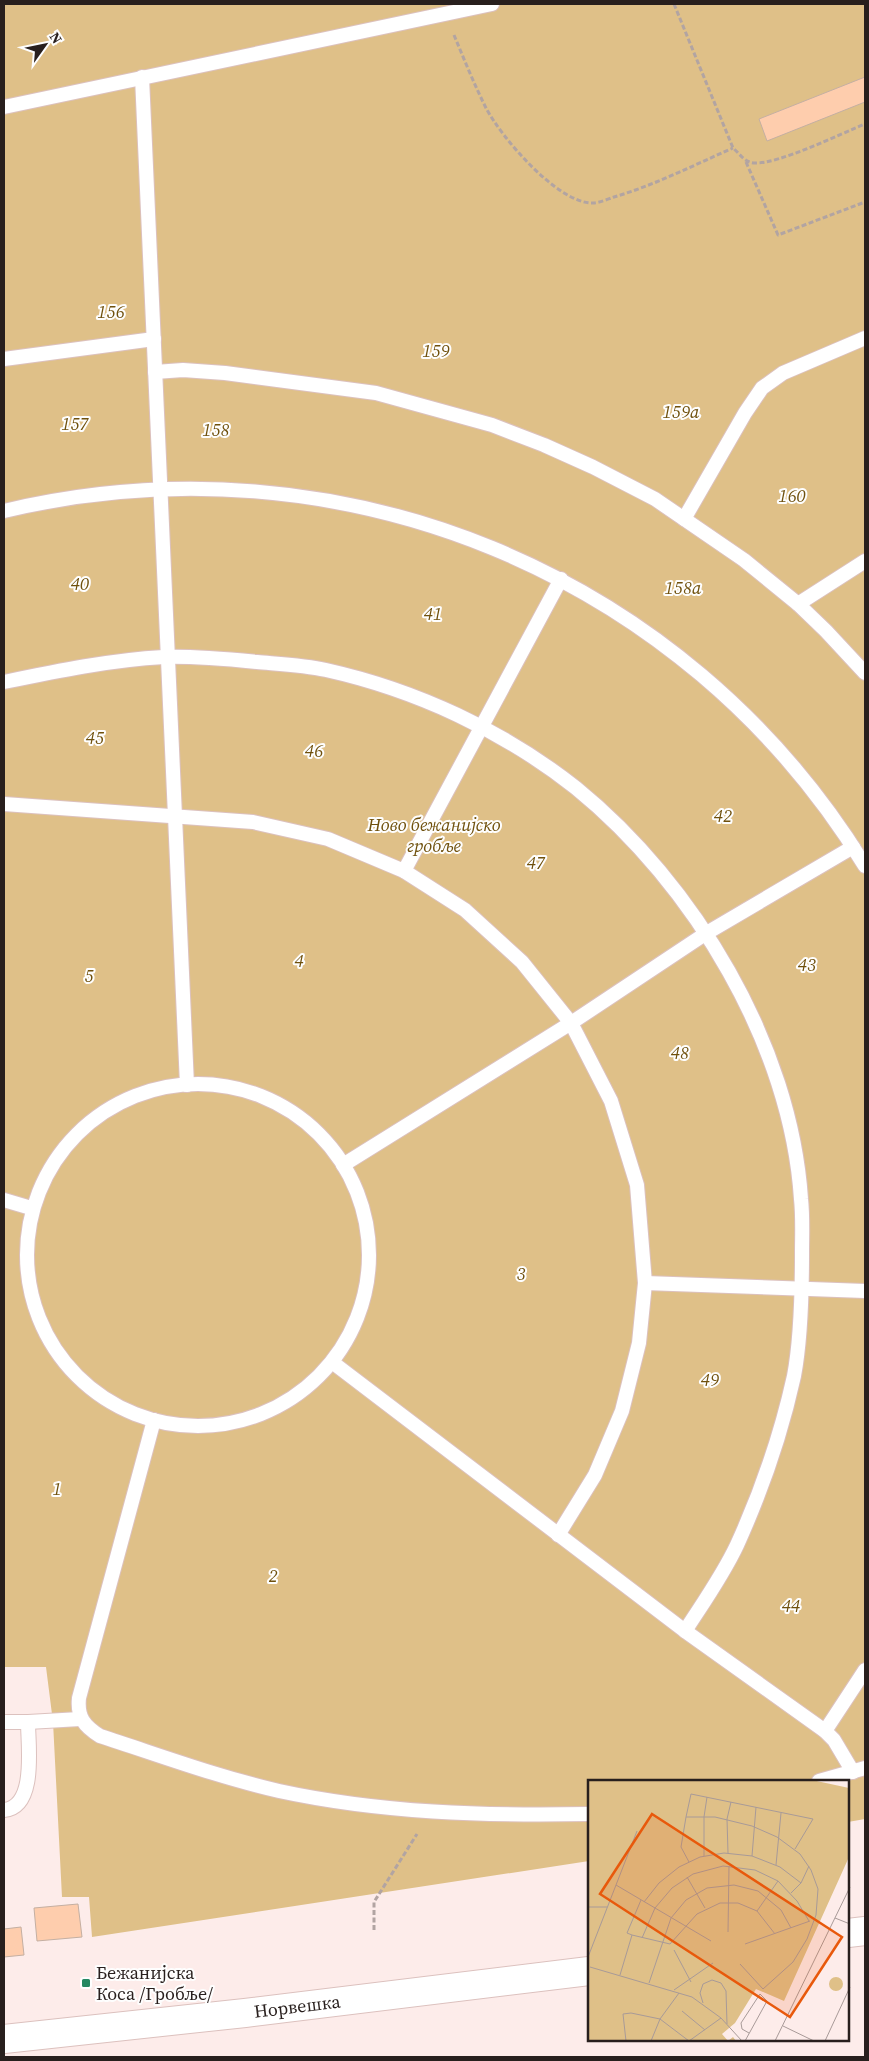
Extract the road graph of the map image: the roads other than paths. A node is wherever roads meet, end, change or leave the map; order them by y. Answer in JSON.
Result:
{"nodes":[{"id":1,"x":492,"y":4,"type":"edge"},
{"id":2,"x":142,"y":77,"type":"junction"},
{"id":3,"x":4,"y":107,"type":"edge"},
{"id":4,"x":865,"y":338,"type":"edge"},
{"id":5,"x":154,"y":339,"type":"junction"},
{"id":6,"x":4,"y":359,"type":"edge"},
{"id":7,"x":155,"y":372,"type":"junction"},
{"id":8,"x":160,"y":490,"type":"junction"},
{"id":9,"x":4,"y":511,"type":"edge"},
{"id":10,"x":684,"y":518,"type":"junction"},
{"id":11,"x":865,"y":561,"type":"edge"},
{"id":12,"x":561,"y":579,"type":"junction"},
{"id":13,"x":798,"y":604,"type":"junction"},
{"id":14,"x":167,"y":657,"type":"junction"},
{"id":15,"x":865,"y":673,"type":"edge"},
{"id":16,"x":4,"y":682,"type":"edge"},
{"id":17,"x":481,"y":726,"type":"junction"},
{"id":18,"x":4,"y":804,"type":"edge"},
{"id":19,"x":175,"y":816,"type":"junction"},
{"id":20,"x":853,"y":847,"type":"junction"},
{"id":21,"x":865,"y":866,"type":"edge"},
{"id":22,"x":404,"y":871,"type":"junction"},
{"id":23,"x":706,"y":934,"type":"junction"},
{"id":24,"x":571,"y":1023,"type":"junction"},
{"id":25,"x":187,"y":1084,"type":"junction"},
{"id":26,"x":343,"y":1165,"type":"junction"},
{"id":27,"x":4,"y":1200,"type":"edge"},
{"id":28,"x":31,"y":1208,"type":"junction"},
{"id":29,"x":645,"y":1283,"type":"junction"},
{"id":30,"x":802,"y":1289,"type":"junction"},
{"id":31,"x":865,"y":1291,"type":"edge"},
{"id":32,"x":332,"y":1362,"type":"junction"},
{"id":33,"x":154,"y":1420,"type":"junction"},
{"id":34,"x":558,"y":1535,"type":"junction"},
{"id":35,"x":686,"y":1631,"type":"junction"},
{"id":36,"x":865,"y":1670,"type":"edge"},
{"id":37,"x":80,"y":1719,"type":"junction"},
{"id":38,"x":4,"y":1722,"type":"edge"},
{"id":39,"x":28,"y":1722,"type":"junction"},
{"id":40,"x":825,"y":1730,"type":"junction"},
{"id":41,"x":859,"y":1770,"type":"edge"},
{"id":42,"x":823,"y":1780,"type":"edge"},
{"id":43,"x":4,"y":1810,"type":"edge"},
{"id":44,"x":588,"y":1814,"type":"edge"},
{"id":45,"x":865,"y":1931,"type":"edge"},
{"id":46,"x":849,"y":1933,"type":"edge"},
{"id":47,"x":588,"y":1971,"type":"edge"},
{"id":48,"x":4,"y":2039,"type":"edge"}],
"edges":[{"from":1,"to":2,"type":"lane"},
{"from":2,"to":3,"type":"lane"},
{"from":2,"to":5,"type":"lane"},
{"from":4,"to":10,"type":"lane"},
{"from":5,"to":6,"type":"lane"},
{"from":5,"to":7,"type":"lane"},
{"from":7,"to":8,"type":"lane"},
{"from":7,"to":10,"type":"lane"},
{"from":8,"to":9,"type":"lane"},
{"from":8,"to":12,"type":"lane"},
{"from":8,"to":14,"type":"lane"},
{"from":10,"to":13,"type":"lane"},
{"from":11,"to":13,"type":"lane"},
{"from":12,"to":17,"type":"lane"},
{"from":12,"to":20,"type":"lane"},
{"from":13,"to":15,"type":"lane"},
{"from":14,"to":16,"type":"lane"},
{"from":14,"to":17,"type":"lane"},
{"from":14,"to":19,"type":"lane"},
{"from":17,"to":22,"type":"lane"},
{"from":17,"to":23,"type":"lane"},
{"from":18,"to":19,"type":"lane"},
{"from":19,"to":22,"type":"lane"},
{"from":19,"to":25,"type":"lane"},
{"from":20,"to":21,"type":"lane"},
{"from":20,"to":23,"type":"lane"},
{"from":22,"to":24,"type":"lane"},
{"from":23,"to":24,"type":"lane"},
{"from":23,"to":30,"type":"lane"},
{"from":24,"to":26,"type":"lane"},
{"from":24,"to":29,"type":"lane"},
{"from":25,"to":26,"type":"lane"},
{"from":25,"to":28,"type":"lane"},
{"from":26,"to":32,"type":"lane"},
{"from":27,"to":28,"type":"lane"},
{"from":28,"to":33,"type":"lane"},
{"from":29,"to":30,"type":"lane"},
{"from":29,"to":34,"type":"lane"},
{"from":30,"to":31,"type":"lane"},
{"from":30,"to":35,"type":"lane"},
{"from":32,"to":33,"type":"lane"},
{"from":32,"to":34,"type":"lane"},
{"from":33,"to":37,"type":"lane"},
{"from":34,"to":35,"type":"lane"},
{"from":35,"to":40,"type":"lane"},
{"from":36,"to":40,"type":"lane"},
{"from":37,"to":39,"type":"lane"},
{"from":37,"to":44,"type":"lane"},
{"from":38,"to":39,"type":"lane"},
{"from":39,"to":43,"type":"lane"},
{"from":40,"to":41,"type":"lane"},
{"from":41,"to":42,"type":"lane"},
{"from":45,"to":46,"type":"main road"},
{"from":47,"to":48,"type":"main road","name":"Норвешка"}]}
